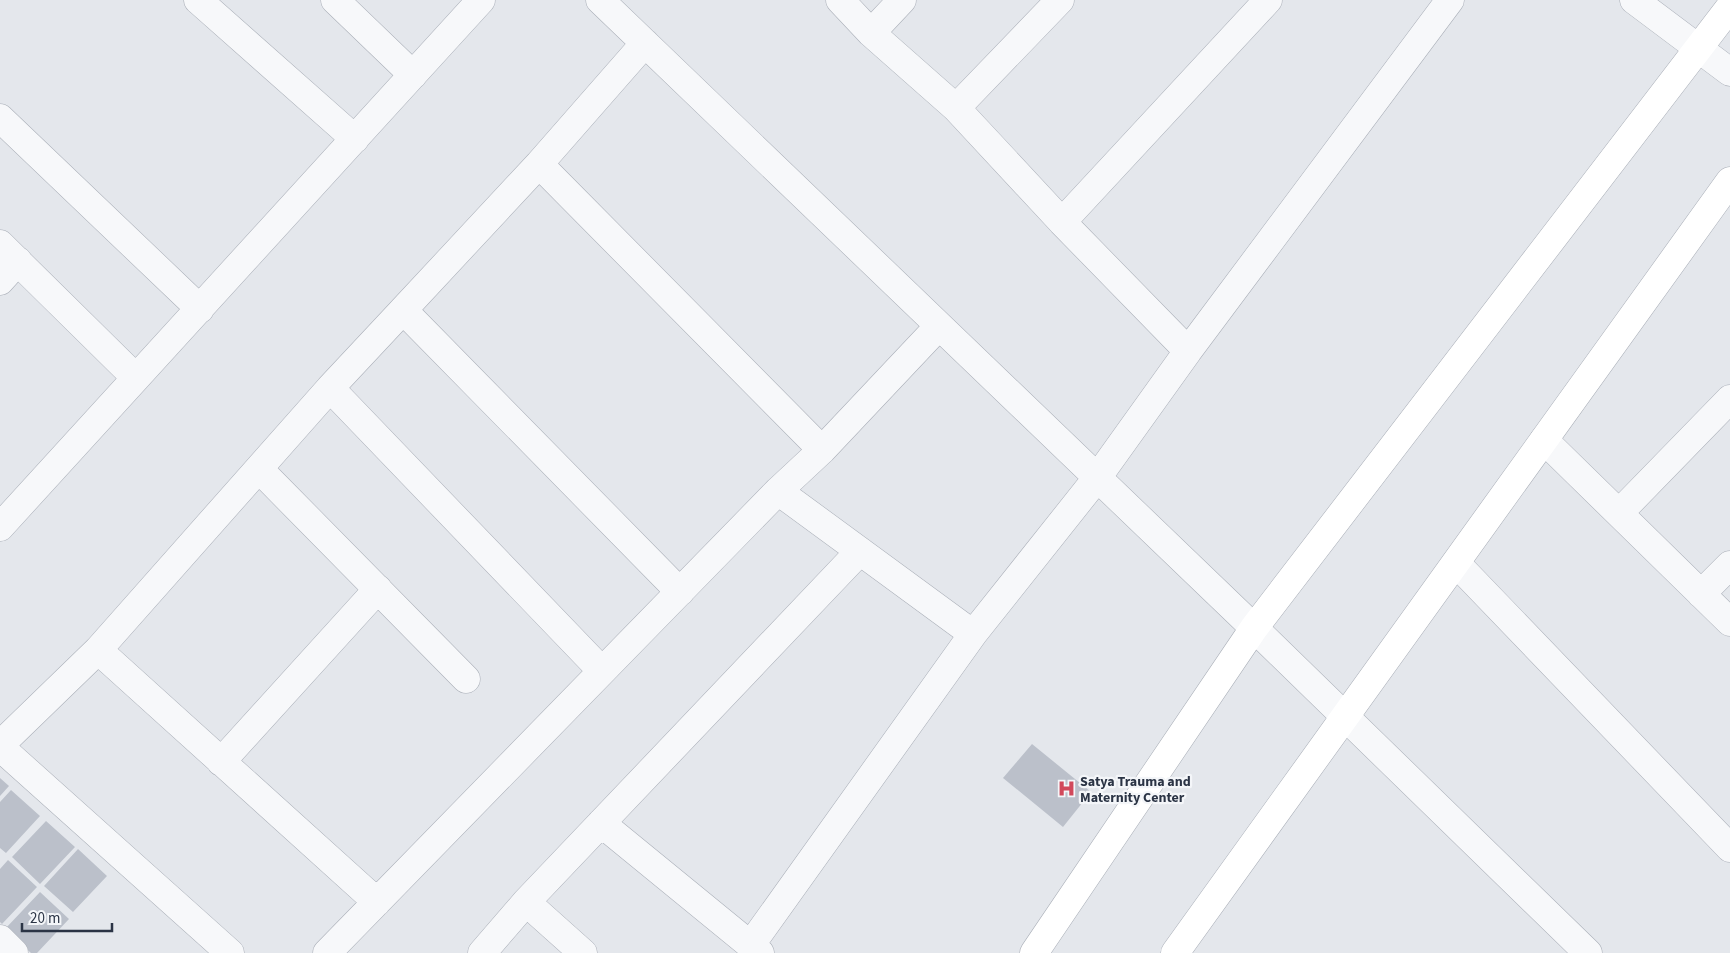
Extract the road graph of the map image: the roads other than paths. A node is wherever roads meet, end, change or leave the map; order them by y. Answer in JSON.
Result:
{"nodes":[{"id":1,"x":198,"y":0,"type":"edge"},
{"id":2,"x":335,"y":0,"type":"edge"},
{"id":3,"x":481,"y":0,"type":"edge"},
{"id":4,"x":600,"y":0,"type":"edge"},
{"id":5,"x":840,"y":0,"type":"edge"},
{"id":6,"x":902,"y":0,"type":"edge"},
{"id":7,"x":1060,"y":0,"type":"edge"},
{"id":8,"x":1268,"y":0,"type":"edge"},
{"id":9,"x":1450,"y":0,"type":"edge"},
{"id":10,"x":1634,"y":0,"type":"edge"},
{"id":11,"x":1730,"y":7,"type":"edge"},
{"id":12,"x":871,"y":33,"type":"junction"},
{"id":13,"x":645,"y":43,"type":"junction"},
{"id":14,"x":1698,"y":49,"type":"junction"},
{"id":15,"x":1730,"y":72,"type":"edge"},
{"id":16,"x":413,"y":74,"type":"junction"},
{"id":17,"x":956,"y":108,"type":"junction"},
{"id":18,"x":0,"y":118,"type":"edge"},
{"id":19,"x":355,"y":139,"type":"junction"},
{"id":20,"x":539,"y":164,"type":"junction"},
{"id":21,"x":1730,"y":181,"type":"edge"},
{"id":22,"x":1062,"y":222,"type":"junction"},
{"id":23,"x":9,"y":252,"type":"edge"},
{"id":24,"x":0,"y":281,"type":"edge"},
{"id":25,"x":200,"y":309,"type":"junction"},
{"id":26,"x":403,"y":310,"type":"junction"},
{"id":27,"x":939,"y":326,"type":"junction"},
{"id":28,"x":1188,"y":351,"type":"junction"},
{"id":29,"x":136,"y":378,"type":"junction"},
{"id":30,"x":330,"y":388,"type":"junction"},
{"id":31,"x":1730,"y":399,"type":"edge"},
{"id":32,"x":1544,"y":440,"type":"junction"},
{"id":33,"x":822,"y":450,"type":"junction"},
{"id":34,"x":259,"y":470,"type":"junction"},
{"id":35,"x":1097,"y":478,"type":"junction"},
{"id":36,"x":778,"y":491,"type":"junction"},
{"id":37,"x":1619,"y":513,"type":"junction"},
{"id":38,"x":0,"y":527,"type":"edge"},
{"id":39,"x":860,"y":551,"type":"junction"},
{"id":40,"x":1456,"y":563,"type":"junction"},
{"id":41,"x":1730,"y":566,"type":"edge"},
{"id":42,"x":378,"y":590,"type":"junction"},
{"id":43,"x":680,"y":592,"type":"junction"},
{"id":44,"x":1702,"y":594,"type":"junction"},
{"id":45,"x":1730,"y":622,"type":"edge"},
{"id":46,"x":1254,"y":628,"type":"junction"},
{"id":47,"x":973,"y":634,"type":"junction"},
{"id":48,"x":98,"y":650,"type":"junction"},
{"id":49,"x":602,"y":671,"type":"junction"},
{"id":50,"x":466,"y":679,"type":"dead end"},
{"id":51,"x":1345,"y":716,"type":"junction"},
{"id":52,"x":0,"y":746,"type":"edge"},
{"id":53,"x":221,"y":762,"type":"junction"},
{"id":54,"x":600,"y":823,"type":"junction"},
{"id":55,"x":1730,"y":848,"type":"edge"},
{"id":56,"x":377,"y":902,"type":"junction"},
{"id":57,"x":526,"y":902,"type":"junction"},
{"id":58,"x":0,"y":939,"type":"edge"},
{"id":59,"x":755,"y":950,"type":"edge"},
{"id":60,"x":14,"y":953,"type":"edge"},
{"id":61,"x":230,"y":953,"type":"edge"},
{"id":62,"x":327,"y":953,"type":"edge"},
{"id":63,"x":482,"y":953,"type":"edge"},
{"id":64,"x":584,"y":953,"type":"edge"},
{"id":65,"x":1034,"y":953,"type":"edge"},
{"id":66,"x":1175,"y":953,"type":"edge"},
{"id":67,"x":1588,"y":953,"type":"edge"}],
"edges":[{"from":1,"to":19,"type":"street"},
{"from":2,"to":16,"type":"street"},
{"from":3,"to":16,"type":"street"},
{"from":4,"to":13,"type":"street"},
{"from":5,"to":12,"type":"street"},
{"from":6,"to":12,"type":"street"},
{"from":7,"to":17,"type":"street"},
{"from":8,"to":22,"type":"street"},
{"from":9,"to":28,"type":"street"},
{"from":10,"to":14,"type":"street"},
{"from":11,"to":14,"type":"street"},
{"from":12,"to":17,"type":"street"},
{"from":13,"to":20,"type":"street"},
{"from":13,"to":27,"type":"street"},
{"from":14,"to":15,"type":"street"},
{"from":14,"to":46,"type":"street"},
{"from":16,"to":19,"type":"street"},
{"from":17,"to":22,"type":"street"},
{"from":18,"to":25,"type":"street"},
{"from":19,"to":25,"type":"street"},
{"from":20,"to":26,"type":"street"},
{"from":20,"to":33,"type":"street"},
{"from":21,"to":32,"type":"street"},
{"from":22,"to":28,"type":"street"},
{"from":23,"to":24,"type":"street"},
{"from":23,"to":29,"type":"street"},
{"from":25,"to":29,"type":"street"},
{"from":26,"to":30,"type":"street"},
{"from":26,"to":43,"type":"street"},
{"from":27,"to":33,"type":"street"},
{"from":27,"to":35,"type":"street"},
{"from":28,"to":35,"type":"street"},
{"from":29,"to":38,"type":"street"},
{"from":30,"to":34,"type":"street"},
{"from":30,"to":49,"type":"street"},
{"from":31,"to":37,"type":"street"},
{"from":32,"to":37,"type":"street"},
{"from":32,"to":40,"type":"street"},
{"from":33,"to":36,"type":"street"},
{"from":34,"to":42,"type":"street"},
{"from":34,"to":48,"type":"street"},
{"from":35,"to":46,"type":"street"},
{"from":35,"to":47,"type":"street"},
{"from":36,"to":39,"type":"street"},
{"from":36,"to":43,"type":"street"},
{"from":37,"to":44,"type":"street"},
{"from":39,"to":47,"type":"street"},
{"from":39,"to":54,"type":"street"},
{"from":40,"to":51,"type":"street"},
{"from":40,"to":55,"type":"street"},
{"from":41,"to":44,"type":"street"},
{"from":42,"to":50,"type":"street"},
{"from":42,"to":53,"type":"street"},
{"from":43,"to":49,"type":"street"},
{"from":44,"to":45,"type":"street"},
{"from":46,"to":51,"type":"street"},
{"from":46,"to":65,"type":"street"},
{"from":47,"to":59,"type":"street"},
{"from":48,"to":52,"type":"street"},
{"from":48,"to":53,"type":"street"},
{"from":49,"to":56,"type":"street"},
{"from":51,"to":66,"type":"street"},
{"from":51,"to":67,"type":"street"},
{"from":52,"to":61,"type":"street"},
{"from":53,"to":56,"type":"street"},
{"from":54,"to":57,"type":"street"},
{"from":54,"to":59,"type":"street"},
{"from":56,"to":62,"type":"street"},
{"from":57,"to":63,"type":"street"},
{"from":57,"to":64,"type":"street"},
{"from":58,"to":60,"type":"street"}]}
